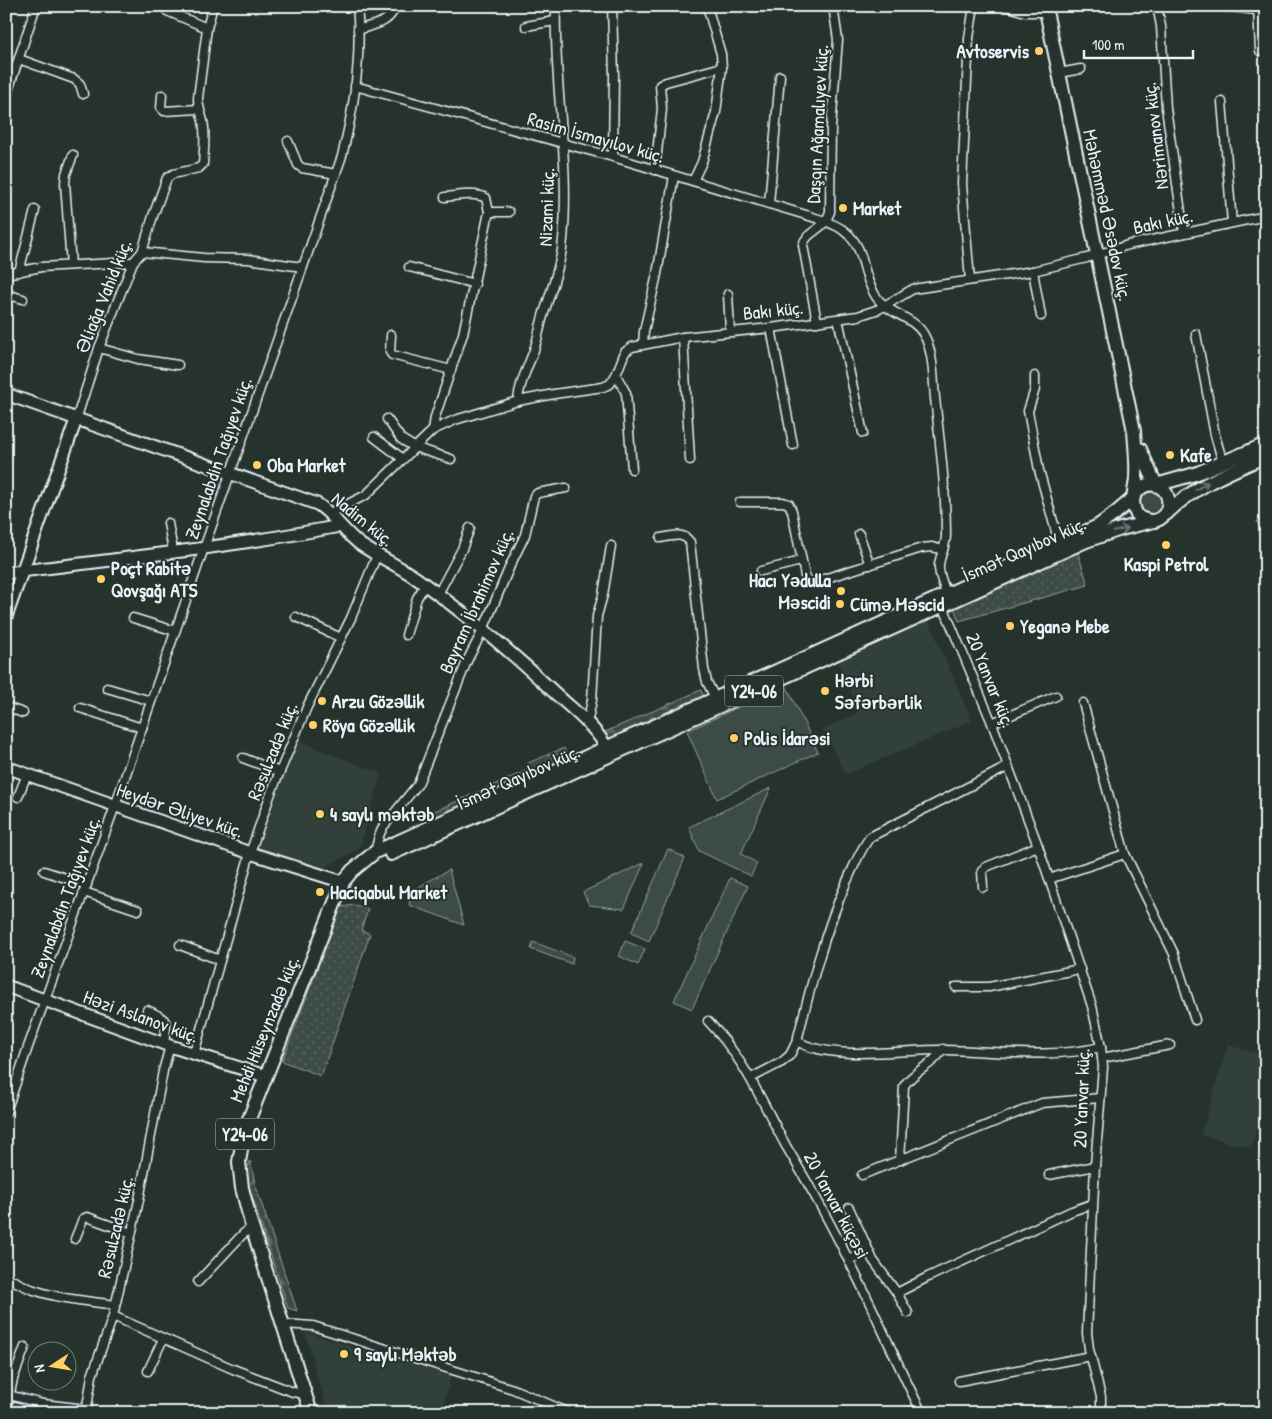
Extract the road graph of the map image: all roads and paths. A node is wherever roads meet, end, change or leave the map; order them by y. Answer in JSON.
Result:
{"nodes":[{"id":1,"x":36,"y":6,"type":"edge"},
{"id":2,"x":214,"y":6,"type":"edge"},
{"id":3,"x":357,"y":6,"type":"edge"},
{"id":4,"x":395,"y":6,"type":"edge"},
{"id":5,"x":556,"y":6,"type":"edge"},
{"id":6,"x":612,"y":6,"type":"edge"},
{"id":7,"x":707,"y":6,"type":"edge"},
{"id":8,"x":833,"y":6,"type":"edge"},
{"id":9,"x":974,"y":6,"type":"edge"},
{"id":10,"x":1006,"y":6,"type":"edge"},
{"id":11,"x":1157,"y":6,"type":"edge"},
{"id":12,"x":1221,"y":6,"type":"edge"},
{"id":13,"x":1046,"y":9,"type":"edge"},
{"id":14,"x":1261,"y":9,"type":"edge"},
{"id":15,"x":167,"y":11,"type":"dead end"},
{"id":16,"x":555,"y":21,"type":"junction"},
{"id":17,"x":526,"y":26,"type":"dead end"},
{"id":18,"x":207,"y":28,"type":"junction"},
{"id":19,"x":358,"y":30,"type":"junction"},
{"id":20,"x":1260,"y":51,"type":"dead end"},
{"id":21,"x":19,"y":58,"type":"junction"},
{"id":22,"x":722,"y":67,"type":"junction"},
{"id":23,"x":1081,"y":69,"type":"dead end"},
{"id":24,"x":1059,"y":73,"type":"junction"},
{"id":25,"x":780,"y":76,"type":"dead end"},
{"id":26,"x":355,"y":86,"type":"junction"},
{"id":27,"x":83,"y":94,"type":"dead end"},
{"id":28,"x":162,"y":95,"type":"dead end"},
{"id":29,"x":6,"y":97,"type":"edge"},
{"id":30,"x":1222,"y":102,"type":"dead end"},
{"id":31,"x":199,"y":108,"type":"junction"},
{"id":32,"x":288,"y":141,"type":"dead end"},
{"id":33,"x":562,"y":144,"type":"junction"},
{"id":34,"x":73,"y":155,"type":"dead end"},
{"id":35,"x":613,"y":158,"type":"junction"},
{"id":36,"x":656,"y":170,"type":"junction"},
{"id":37,"x":336,"y":174,"type":"junction"},
{"id":38,"x":674,"y":176,"type":"junction"},
{"id":39,"x":693,"y":181,"type":"junction"},
{"id":40,"x":445,"y":197,"type":"dead end"},
{"id":41,"x":769,"y":204,"type":"junction"},
{"id":42,"x":35,"y":210,"type":"dead end"},
{"id":43,"x":489,"y":212,"type":"junction"},
{"id":44,"x":509,"y":212,"type":"dead end"},
{"id":45,"x":1266,"y":216,"type":"edge"},
{"id":46,"x":827,"y":222,"type":"junction"},
{"id":47,"x":1232,"y":223,"type":"junction"},
{"id":48,"x":1184,"y":233,"type":"junction"},
{"id":49,"x":142,"y":252,"type":"junction"},
{"id":50,"x":1097,"y":255,"type":"junction"},
{"id":51,"x":133,"y":262,"type":"junction"},
{"id":52,"x":71,"y":265,"type":"junction"},
{"id":53,"x":302,"y":267,"type":"junction"},
{"id":54,"x":409,"y":267,"type":"dead end"},
{"id":55,"x":1033,"y":270,"type":"junction"},
{"id":56,"x":19,"y":272,"type":"junction"},
{"id":57,"x":6,"y":274,"type":"edge"},
{"id":58,"x":970,"y":280,"type":"junction"},
{"id":59,"x":475,"y":284,"type":"junction"},
{"id":60,"x":6,"y":294,"type":"edge"},
{"id":61,"x":728,"y":294,"type":"dead end"},
{"id":62,"x":23,"y":300,"type":"dead end"},
{"id":63,"x":885,"y":306,"type":"junction"},
{"id":64,"x":1041,"y":316,"type":"dead end"},
{"id":65,"x":838,"y":319,"type":"junction"},
{"id":66,"x":816,"y":322,"type":"junction"},
{"id":67,"x":771,"y":328,"type":"junction"},
{"id":68,"x":730,"y":331,"type":"junction"},
{"id":69,"x":1196,"y":334,"type":"dead end"},
{"id":70,"x":391,"y":335,"type":"dead end"},
{"id":71,"x":683,"y":337,"type":"junction"},
{"id":72,"x":643,"y":344,"type":"junction"},
{"id":73,"x":99,"y":348,"type":"junction"},
{"id":74,"x":178,"y":365,"type":"dead end"},
{"id":75,"x":451,"y":370,"type":"junction"},
{"id":76,"x":616,"y":375,"type":"junction"},
{"id":77,"x":1035,"y":376,"type":"dead end"},
{"id":78,"x":6,"y":394,"type":"edge"},
{"id":79,"x":518,"y":401,"type":"junction"},
{"id":80,"x":387,"y":419,"type":"dead end"},
{"id":81,"x":76,"y":420,"type":"junction"},
{"id":82,"x":432,"y":430,"type":"junction"},
{"id":83,"x":1134,"y":431,"type":"junction"},
{"id":84,"x":863,"y":433,"type":"dead end"},
{"id":85,"x":374,"y":437,"type":"dead end"},
{"id":86,"x":1266,"y":444,"type":"edge"},
{"id":87,"x":793,"y":445,"type":"dead end"},
{"id":88,"x":414,"y":447,"type":"junction"},
{"id":89,"x":1266,"y":456,"type":"edge"},
{"id":90,"x":402,"y":459,"type":"junction"},
{"id":91,"x":452,"y":459,"type":"dead end"},
{"id":92,"x":690,"y":460,"type":"dead end"},
{"id":93,"x":1223,"y":463,"type":"junction"},
{"id":94,"x":632,"y":469,"type":"dead end"},
{"id":95,"x":230,"y":474,"type":"junction"},
{"id":96,"x":1156,"y":486,"type":"junction"},
{"id":97,"x":566,"y":488,"type":"dead end"},
{"id":98,"x":1134,"y":496,"type":"junction"},
{"id":99,"x":740,"y":502,"type":"dead end"},
{"id":100,"x":330,"y":513,"type":"junction"},
{"id":101,"x":1159,"y":519,"type":"junction"},
{"id":102,"x":168,"y":523,"type":"dead end"},
{"id":103,"x":340,"y":526,"type":"junction"},
{"id":104,"x":470,"y":528,"type":"dead end"},
{"id":105,"x":859,"y":534,"type":"dead end"},
{"id":106,"x":661,"y":538,"type":"dead end"},
{"id":107,"x":1059,"y":543,"type":"junction"},
{"id":108,"x":612,"y":546,"type":"dead end"},
{"id":109,"x":204,"y":548,"type":"junction"},
{"id":110,"x":943,"y":550,"type":"junction"},
{"id":111,"x":173,"y":551,"type":"junction"},
{"id":112,"x":377,"y":555,"type":"junction"},
{"id":113,"x":801,"y":560,"type":"junction"},
{"id":114,"x":870,"y":565,"type":"junction"},
{"id":115,"x":761,"y":570,"type":"dead end"},
{"id":116,"x":22,"y":571,"type":"junction"},
{"id":117,"x":6,"y":573,"type":"edge"},
{"id":118,"x":425,"y":585,"type":"junction"},
{"id":119,"x":438,"y":594,"type":"junction"},
{"id":120,"x":944,"y":600,"type":"junction"},
{"id":121,"x":6,"y":617,"type":"edge"},
{"id":122,"x":296,"y":617,"type":"dead end"},
{"id":123,"x":133,"y":618,"type":"dead end"},
{"id":124,"x":483,"y":630,"type":"junction"},
{"id":125,"x":175,"y":631,"type":"junction"},
{"id":126,"x":406,"y":635,"type":"dead end"},
{"id":127,"x":341,"y":638,"type":"junction"},
{"id":128,"x":107,"y":688,"type":"dead end"},
{"id":129,"x":1056,"y":696,"type":"dead end"},
{"id":130,"x":715,"y":698,"type":"junction"},
{"id":131,"x":151,"y":701,"type":"junction"},
{"id":132,"x":1083,"y":703,"type":"dead end"},
{"id":133,"x":6,"y":707,"type":"edge"},
{"id":134,"x":80,"y":708,"type":"dead end"},
{"id":135,"x":23,"y":713,"type":"dead end"},
{"id":136,"x":992,"y":723,"type":"junction"},
{"id":137,"x":587,"y":724,"type":"junction"},
{"id":138,"x":142,"y":728,"type":"junction"},
{"id":139,"x":608,"y":751,"type":"junction"},
{"id":140,"x":243,"y":758,"type":"dead end"},
{"id":141,"x":6,"y":767,"type":"edge"},
{"id":142,"x":1007,"y":767,"type":"junction"},
{"id":143,"x":280,"y":772,"type":"junction"},
{"id":144,"x":27,"y":774,"type":"junction"},
{"id":145,"x":18,"y":797,"type":"dead end"},
{"id":146,"x":115,"y":806,"type":"junction"},
{"id":147,"x":1038,"y":846,"type":"junction"},
{"id":148,"x":375,"y":852,"type":"junction"},
{"id":149,"x":250,"y":853,"type":"junction"},
{"id":150,"x":1125,"y":854,"type":"junction"},
{"id":151,"x":357,"y":868,"type":"junction"},
{"id":152,"x":44,"y":871,"type":"dead end"},
{"id":153,"x":1049,"y":879,"type":"junction"},
{"id":154,"x":343,"y":882,"type":"junction"},
{"id":155,"x":982,"y":887,"type":"dead end"},
{"id":156,"x":86,"y":888,"type":"junction"},
{"id":157,"x":138,"y":910,"type":"dead end"},
{"id":158,"x":180,"y":945,"type":"dead end"},
{"id":159,"x":220,"y":960,"type":"junction"},
{"id":160,"x":1080,"y":969,"type":"junction"},
{"id":161,"x":6,"y":986,"type":"edge"},
{"id":162,"x":956,"y":987,"type":"dead end"},
{"id":163,"x":45,"y":999,"type":"junction"},
{"id":164,"x":147,"y":1010,"type":"dead end"},
{"id":165,"x":1195,"y":1020,"type":"dead end"},
{"id":166,"x":708,"y":1021,"type":"dead end"},
{"id":167,"x":797,"y":1041,"type":"junction"},
{"id":168,"x":167,"y":1045,"type":"junction"},
{"id":169,"x":1170,"y":1045,"type":"dead end"},
{"id":170,"x":1101,"y":1047,"type":"junction"},
{"id":171,"x":942,"y":1050,"type":"junction"},
{"id":172,"x":194,"y":1054,"type":"junction"},
{"id":173,"x":1102,"y":1058,"type":"junction"},
{"id":174,"x":265,"y":1076,"type":"junction"},
{"id":175,"x":751,"y":1078,"type":"junction"},
{"id":176,"x":1100,"y":1098,"type":"junction"},
{"id":177,"x":6,"y":1112,"type":"edge"},
{"id":178,"x":900,"y":1160,"type":"junction"},
{"id":179,"x":1094,"y":1166,"type":"junction"},
{"id":180,"x":1049,"y":1174,"type":"dead end"},
{"id":181,"x":862,"y":1175,"type":"dead end"},
{"id":182,"x":1092,"y":1204,"type":"junction"},
{"id":183,"x":849,"y":1208,"type":"dead end"},
{"id":184,"x":252,"y":1227,"type":"junction"},
{"id":185,"x":131,"y":1233,"type":"junction"},
{"id":186,"x":75,"y":1239,"type":"dead end"},
{"id":187,"x":868,"y":1251,"type":"junction"},
{"id":188,"x":849,"y":1260,"type":"junction"},
{"id":189,"x":6,"y":1277,"type":"edge"},
{"id":190,"x":198,"y":1282,"type":"dead end"},
{"id":191,"x":897,"y":1293,"type":"junction"},
{"id":192,"x":115,"y":1304,"type":"junction"},
{"id":193,"x":908,"y":1313,"type":"dead end"},
{"id":194,"x":113,"y":1316,"type":"junction"},
{"id":195,"x":283,"y":1324,"type":"junction"},
{"id":196,"x":163,"y":1339,"type":"junction"},
{"id":197,"x":25,"y":1347,"type":"dead end"},
{"id":198,"x":1091,"y":1356,"type":"junction"},
{"id":199,"x":148,"y":1371,"type":"dead end"},
{"id":200,"x":959,"y":1381,"type":"dead end"},
{"id":201,"x":305,"y":1394,"type":"junction"},
{"id":202,"x":9,"y":1395,"type":"junction"},
{"id":203,"x":6,"y":1411,"type":"edge"},
{"id":204,"x":86,"y":1411,"type":"edge"},
{"id":205,"x":310,"y":1413,"type":"edge"},
{"id":206,"x":570,"y":1413,"type":"edge"},
{"id":207,"x":922,"y":1413,"type":"edge"},
{"id":208,"x":1102,"y":1413,"type":"edge"}],
"edges":[{"from":1,"to":21,"type":"street"},
{"from":2,"to":18,"type":"street","name":"Əliağa Vahid küç."},
{"from":3,"to":19,"type":"street","name":"Zeynalabdin Tağıyev küç."},
{"from":4,"to":19,"type":"street"},
{"from":5,"to":16,"type":"street","name":"Nizami küç."},
{"from":6,"to":35,"type":"street"},
{"from":7,"to":22,"type":"street"},
{"from":8,"to":46,"type":"street","name":"Daşqın Ağamalıyev küç."},
{"from":9,"to":58,"type":"street"},
{"from":10,"to":13,"type":"street"},
{"from":11,"to":48,"type":"street","name":"Nərimanov küç."},
{"from":12,"to":14,"type":"street"},
{"from":13,"to":24,"type":"main road","name":"Məhəmməd Əsədov küç."},
{"from":14,"to":20,"type":"street"},
{"from":15,"to":18,"type":"street"},
{"from":16,"to":17,"type":"street"},
{"from":16,"to":33,"type":"street","name":"Nizami küç."},
{"from":18,"to":31,"type":"street","name":"Əliağa Vahid küç."},
{"from":19,"to":26,"type":"street","name":"Zeynalabdin Tağıyev küç."},
{"from":21,"to":27,"type":"street"},
{"from":21,"to":29,"type":"street"},
{"from":22,"to":36,"type":"street"},
{"from":22,"to":39,"type":"street"},
{"from":23,"to":24,"type":"street"},
{"from":24,"to":50,"type":"main road","name":"Məhəmməd Əsədov küç."},
{"from":25,"to":41,"type":"street"},
{"from":26,"to":33,"type":"street","name":"Rasim İsmayılov küç."},
{"from":26,"to":37,"type":"street","name":"Zeynalabdin Tağıyev küç."},
{"from":28,"to":31,"type":"street"},
{"from":30,"to":47,"type":"street"},
{"from":31,"to":49,"type":"street","name":"Əliağa Vahid küç."},
{"from":32,"to":37,"type":"street"},
{"from":33,"to":35,"type":"street","name":"Rasim İsmayılov küç."},
{"from":33,"to":79,"type":"street","name":"Nizami küç."},
{"from":34,"to":52,"type":"street"},
{"from":35,"to":36,"type":"street","name":"Rasim İsmayılov küç."},
{"from":36,"to":38,"type":"street","name":"Rasim İsmayılov küç."},
{"from":37,"to":53,"type":"street","name":"Zeynalabdin Tağıyev küç."},
{"from":38,"to":39,"type":"street","name":"Rasim İsmayılov küç."},
{"from":38,"to":72,"type":"street"},
{"from":39,"to":41,"type":"street","name":"Rasim İsmayılov küç."},
{"from":40,"to":43,"type":"street"},
{"from":41,"to":46,"type":"street","name":"Rasim İsmayılov küç."},
{"from":42,"to":56,"type":"street"},
{"from":43,"to":44,"type":"street"},
{"from":43,"to":59,"type":"street"},
{"from":45,"to":47,"type":"street","name":"Bakı küç."},
{"from":46,"to":63,"type":"street","name":"İsmət Qayıbov küç."},
{"from":46,"to":66,"type":"street","name":"Daşqın Ağamalıyev küç."},
{"from":47,"to":48,"type":"street","name":"Bakı küç."},
{"from":48,"to":50,"type":"street","name":"Bakı küç."},
{"from":49,"to":51,"type":"street","name":"Əliağa Vahid küç."},
{"from":49,"to":53,"type":"street"},
{"from":50,"to":55,"type":"street","name":"Bakı küç."},
{"from":50,"to":83,"type":"main road","name":"Məhəmməd Əsədov küç."},
{"from":51,"to":52,"type":"street"},
{"from":51,"to":73,"type":"street","name":"Əliağa Vahid küç."},
{"from":52,"to":56,"type":"street"},
{"from":53,"to":95,"type":"street","name":"Zeynalabdin Tağıyev küç."},
{"from":54,"to":59,"type":"street"},
{"from":55,"to":58,"type":"street","name":"Bakı küç."},
{"from":55,"to":64,"type":"street"},
{"from":56,"to":57,"type":"street"},
{"from":58,"to":63,"type":"street","name":"Bakı küç."},
{"from":59,"to":75,"type":"street"},
{"from":60,"to":62,"type":"street"},
{"from":61,"to":68,"type":"street"},
{"from":63,"to":65,"type":"street","name":"Bakı küç."},
{"from":63,"to":110,"type":"street","name":"İsmət Qayıbov küç."},
{"from":65,"to":66,"type":"street","name":"Bakı küç."},
{"from":65,"to":84,"type":"street"},
{"from":66,"to":67,"type":"street","name":"Bakı küç."},
{"from":67,"to":68,"type":"street","name":"Bakı küç."},
{"from":67,"to":87,"type":"street"},
{"from":68,"to":71,"type":"street","name":"Bakı küç."},
{"from":69,"to":93,"type":"street"},
{"from":70,"to":75,"type":"street"},
{"from":71,"to":72,"type":"street","name":"Bakı küç."},
{"from":71,"to":92,"type":"street"},
{"from":72,"to":76,"type":"street","name":"Bakı küç."},
{"from":73,"to":74,"type":"street"},
{"from":73,"to":81,"type":"street","name":"Əliağa Vahid küç."},
{"from":75,"to":82,"type":"street"},
{"from":76,"to":79,"type":"street"},
{"from":76,"to":94,"type":"street"},
{"from":77,"to":107,"type":"street"},
{"from":78,"to":81,"type":"main road","name":"Nadim küç."},
{"from":79,"to":82,"type":"street"},
{"from":80,"to":88,"type":"street"},
{"from":81,"to":95,"type":"main road","name":"Nadim küç."},
{"from":81,"to":116,"type":"main road","name":"Əliağa Vahid küç."},
{"from":82,"to":88,"type":"street"},
{"from":83,"to":96,"type":"main road"},
{"from":83,"to":98,"type":"main road"},
{"from":85,"to":90,"type":"street"},
{"from":86,"to":93,"type":"main road"},
{"from":88,"to":90,"type":"street"},
{"from":88,"to":91,"type":"street"},
{"from":101,"to":89,"type":"main road","name":"İsmət Qayıbov küç.","one_way":true},
{"from":90,"to":100,"type":"street"},
{"from":93,"to":96,"type":"main road"},
{"from":95,"to":100,"type":"main road","name":"Nadim küç."},
{"from":95,"to":109,"type":"street","name":"Zeynalabdin Tağıyev küç."},
{"from":96,"to":98,"type":"main road"},
{"from":96,"to":101,"type":"main road"},
{"from":97,"to":124,"type":"street","name":"Bayram İbrahimov küç."},
{"from":98,"to":101,"type":"main road"},
{"from":98,"to":107,"type":"main road","name":"İsmət Qayıbov küç.","number":"Y24-06"},
{"from":99,"to":113,"type":"street"},
{"from":100,"to":103,"type":"main road","name":"Nadim küç."},
{"from":120,"to":101,"type":"main road","name":"İsmət Qayıbov küç.","number":"Y24-06","one_way":true},
{"from":102,"to":111,"type":"street"},
{"from":103,"to":109,"type":"main road"},
{"from":103,"to":112,"type":"main road","name":"Nadim küç."},
{"from":104,"to":119,"type":"street"},
{"from":105,"to":114,"type":"street"},
{"from":106,"to":130,"type":"street"},
{"from":107,"to":120,"type":"main road","name":"İsmət Qayıbov küç.","number":"Y24-06"},
{"from":108,"to":137,"type":"street"},
{"from":109,"to":111,"type":"main road"},
{"from":109,"to":125,"type":"street","name":"Zeynalabdin Tağıyev küç."},
{"from":110,"to":114,"type":"street"},
{"from":110,"to":120,"type":"street","name":"İsmət Qayıbov küç."},
{"from":111,"to":116,"type":"main road"},
{"from":112,"to":118,"type":"main road","name":"Nadim küç."},
{"from":112,"to":127,"type":"street","name":"Rəsulzadə küç."},
{"from":113,"to":114,"type":"street"},
{"from":113,"to":115,"type":"street"},
{"from":116,"to":117,"type":"main road"},
{"from":116,"to":121,"type":"main road","name":"Əliağa Vahid küç."},
{"from":118,"to":119,"type":"main road","name":"Nadim küç."},
{"from":118,"to":126,"type":"street"},
{"from":119,"to":124,"type":"main road","name":"Nadim küç."},
{"from":120,"to":130,"type":"main road","name":"İsmət Qayıbov küç.","number":"Y24-06"},
{"from":120,"to":136,"type":"street","name":"20 Yanvar küç."},
{"from":120,"to":139,"type":"main road","name":"İsmət Qayıbov küç.","number":"Y24-06"},
{"from":122,"to":127,"type":"street"},
{"from":123,"to":125,"type":"street"},
{"from":124,"to":137,"type":"main road","name":"Nadim küç."},
{"from":124,"to":148,"type":"street","name":"Bayram İbrahimov küç."},
{"from":125,"to":131,"type":"street","name":"Zeynalabdin Tağıyev küç."},
{"from":127,"to":143,"type":"street","name":"Rəsulzadə küç."},
{"from":128,"to":131,"type":"street"},
{"from":129,"to":136,"type":"street"},
{"from":130,"to":139,"type":"main road","name":"İsmət Qayıbov küç.","number":"Y24-06"},
{"from":131,"to":138,"type":"street","name":"Zeynalabdin Tağıyev küç."},
{"from":132,"to":150,"type":"street"},
{"from":133,"to":135,"type":"street"},
{"from":134,"to":138,"type":"street"},
{"from":136,"to":142,"type":"street","name":"20 Yanvar küç."},
{"from":137,"to":139,"type":"main road","name":"Nadim küç."},
{"from":138,"to":146,"type":"street","name":"Zeynalabdin Tağıyev küç."},
{"from":139,"to":148,"type":"main road","name":"İsmət Qayıbov küç.","number":"Y24-06"},
{"from":139,"to":151,"type":"main road","name":"İsmət Qayıbov küç.","number":"Y24-06"},
{"from":140,"to":143,"type":"street"},
{"from":141,"to":144,"type":"main road","name":"Heydər Əliyev küç."},
{"from":142,"to":147,"type":"street","name":"20 Yanvar küç."},
{"from":142,"to":167,"type":"street"},
{"from":143,"to":149,"type":"street","name":"Rəsulzadə küç."},
{"from":144,"to":145,"type":"street"},
{"from":144,"to":146,"type":"main road","name":"Heydər Əliyev küç."},
{"from":146,"to":149,"type":"main road","name":"Heydər Əliyev küç."},
{"from":146,"to":156,"type":"street","name":"Zeynalabdin Tağıyev küç."},
{"from":147,"to":153,"type":"street","name":"20 Yanvar küç."},
{"from":147,"to":155,"type":"street"},
{"from":148,"to":151,"type":"main road","name":"İsmət Qayıbov küç.","number":"Y24-06"},
{"from":149,"to":154,"type":"main road","name":"Heydər Əliyev küç."},
{"from":149,"to":159,"type":"street","name":"Rəsulzadə küç."},
{"from":150,"to":153,"type":"street"},
{"from":150,"to":165,"type":"street"},
{"from":151,"to":154,"type":"main road","name":"Mehdi Hüseynzadə küç.","number":"Y24-06"},
{"from":152,"to":156,"type":"street"},
{"from":153,"to":160,"type":"street","name":"20 Yanvar küç."},
{"from":154,"to":174,"type":"main road","name":"Mehdi Hüseynzadə küç.","number":"Y24-06"},
{"from":156,"to":157,"type":"street"},
{"from":156,"to":163,"type":"street","name":"Zeynalabdin Tağıyev küç."},
{"from":158,"to":159,"type":"street"},
{"from":159,"to":172,"type":"street","name":"Rəsulzadə küç."},
{"from":160,"to":162,"type":"street"},
{"from":160,"to":170,"type":"street","name":"20 Yanvar küç."},
{"from":161,"to":163,"type":"main road","name":"Həzi Aslanov küç."},
{"from":163,"to":168,"type":"main road","name":"Həzi Aslanov küç."},
{"from":163,"to":177,"type":"street","name":"Zeynalabdin Tağıyev küç."},
{"from":164,"to":168,"type":"street","name":"Rəsulzadə küç."},
{"from":166,"to":175,"type":"street","name":"20 Yanvar küçəsi"},
{"from":167,"to":171,"type":"street"},
{"from":167,"to":175,"type":"street"},
{"from":168,"to":172,"type":"main road","name":"Həzi Aslanov küç."},
{"from":168,"to":185,"type":"street","name":"Rəsulzadə küç."},
{"from":169,"to":173,"type":"street"},
{"from":170,"to":171,"type":"street"},
{"from":170,"to":173,"type":"street","name":"20 Yanvar küç."},
{"from":171,"to":178,"type":"street"},
{"from":172,"to":174,"type":"main road","name":"Həzi Aslanov küç."},
{"from":173,"to":176,"type":"street","name":"20 Yanvar küç."},
{"from":174,"to":184,"type":"main road","name":"Mehdi Hüseynzadə küç.","number":"Y24-06"},
{"from":175,"to":188,"type":"street","name":"20 Yanvar küçəsi"},
{"from":176,"to":178,"type":"street"},
{"from":176,"to":179,"type":"street","name":"20 Yanvar küç."},
{"from":178,"to":181,"type":"street"},
{"from":179,"to":180,"type":"street"},
{"from":179,"to":182,"type":"street","name":"20 Yanvar küç."},
{"from":182,"to":191,"type":"street"},
{"from":182,"to":198,"type":"street","name":"20 Yanvar küç."},
{"from":183,"to":187,"type":"street"},
{"from":184,"to":190,"type":"street"},
{"from":184,"to":195,"type":"main road","name":"Mehdi Hüseynzadə küç.","number":"Y24-06"},
{"from":185,"to":186,"type":"street"},
{"from":185,"to":192,"type":"street","name":"Rəsulzadə küç."},
{"from":187,"to":188,"type":"street"},
{"from":187,"to":191,"type":"street"},
{"from":188,"to":207,"type":"street","name":"20 Yanvar küçəsi"},
{"from":189,"to":192,"type":"street"},
{"from":191,"to":193,"type":"street"},
{"from":192,"to":194,"type":"street","name":"Rəsulzadə küç."},
{"from":194,"to":196,"type":"street"},
{"from":194,"to":204,"type":"street","name":"Rəsulzadə küç."},
{"from":195,"to":201,"type":"main road","name":"Mehdi Hüseynzadə küç.","number":"Y24-06"},
{"from":195,"to":206,"type":"street"},
{"from":196,"to":199,"type":"street"},
{"from":196,"to":201,"type":"street"},
{"from":197,"to":202,"type":"street"},
{"from":198,"to":200,"type":"street"},
{"from":198,"to":208,"type":"street","name":"20 Yanvar küç."},
{"from":201,"to":205,"type":"main road","name":"Mehdi Hüseynzadə küç.","number":"Y24-06"},
{"from":202,"to":203,"type":"street"},
{"from":202,"to":204,"type":"street"}]}
